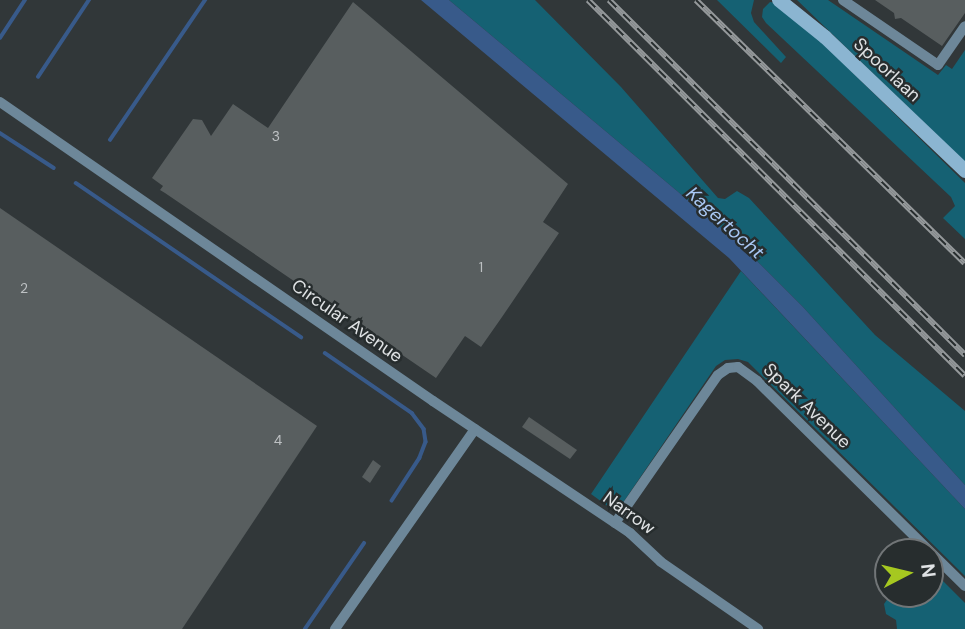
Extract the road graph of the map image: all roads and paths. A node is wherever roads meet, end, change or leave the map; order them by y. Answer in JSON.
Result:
{"nodes":[{"id":1,"x":779,"y":0,"type":"edge"},
{"id":2,"x":843,"y":0,"type":"edge"},
{"id":3,"x":965,"y":26,"type":"edge"},
{"id":4,"x":0,"y":102,"type":"edge"},
{"id":5,"x":965,"y":171,"type":"edge"},
{"id":6,"x":475,"y":429,"type":"junction"},
{"id":7,"x":615,"y":523,"type":"junction"},
{"id":8,"x":965,"y":586,"type":"edge"},
{"id":9,"x":335,"y":629,"type":"edge"},
{"id":10,"x":758,"y":629,"type":"edge"}],
"edges":[{"from":1,"to":5,"type":"main road","name":"Spoorlaan"},
{"from":2,"to":3,"type":"street"},
{"from":4,"to":6,"type":"street","name":"Circular Avenue"},
{"from":6,"to":7,"type":"street","name":"Narrow"},
{"from":6,"to":9,"type":"street"},
{"from":7,"to":8,"type":"street","name":"Spark Avenue"},
{"from":7,"to":10,"type":"street","name":"Narrow"}]}
